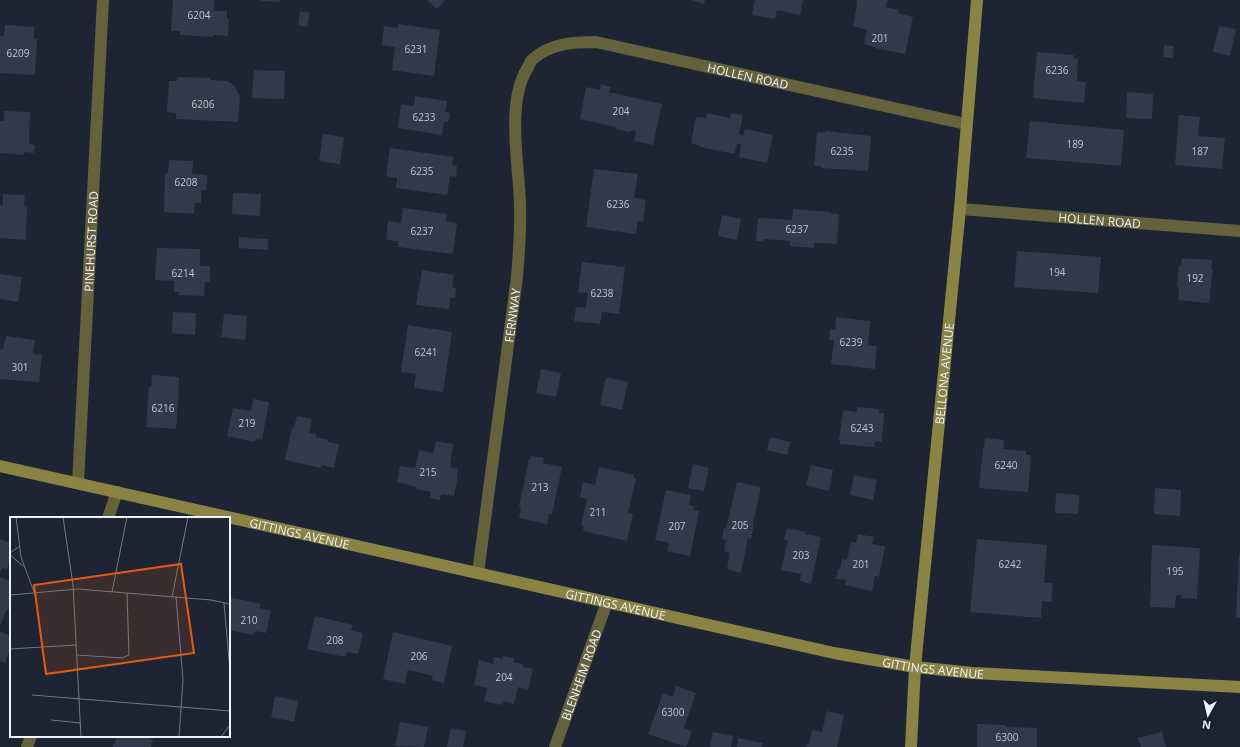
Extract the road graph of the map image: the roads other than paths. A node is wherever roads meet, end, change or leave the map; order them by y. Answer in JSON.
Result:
{"nodes":[{"id":1,"x":103,"y":0,"type":"edge"},
{"id":2,"x":977,"y":0,"type":"edge"},
{"id":3,"x":532,"y":59,"type":"joint"},
{"id":4,"x":966,"y":124,"type":"junction"},
{"id":5,"x":960,"y":209,"type":"junction"},
{"id":6,"x":1240,"y":231,"type":"edge"},
{"id":7,"x":0,"y":466,"type":"edge"},
{"id":8,"x":78,"y":483,"type":"junction"},
{"id":9,"x":117,"y":492,"type":"junction"},
{"id":10,"x":108,"y":517,"type":"edge"},
{"id":11,"x":228,"y":517,"type":"edge"},
{"id":12,"x":230,"y":517,"type":"edge"},
{"id":13,"x":478,"y":573,"type":"junction"},
{"id":14,"x":607,"y":602,"type":"junction"},
{"id":15,"x":915,"y":667,"type":"junction"},
{"id":16,"x":1240,"y":687,"type":"edge"},
{"id":17,"x":31,"y":737,"type":"edge"},
{"id":18,"x":27,"y":747,"type":"edge"},
{"id":19,"x":555,"y":747,"type":"edge"},
{"id":20,"x":911,"y":747,"type":"edge"}],
"edges":[{"from":1,"to":8,"type":"street","name":"PINEHURST ROAD"},
{"from":2,"to":4,"type":"street","name":"BELLONA AVENUE"},
{"from":3,"to":4,"type":"street","name":"HOLLEN ROAD"},
{"from":3,"to":13,"type":"street","name":"FERNWAY"},
{"from":4,"to":5,"type":"street","name":"BELLONA AVENUE"},
{"from":5,"to":6,"type":"street","name":"HOLLEN ROAD"},
{"from":5,"to":15,"type":"street","name":"BELLONA AVENUE"},
{"from":7,"to":8,"type":"street","name":"GITTINGS AVENUE"},
{"from":8,"to":9,"type":"street","name":"GITTINGS AVENUE"},
{"from":9,"to":10,"type":"street"},
{"from":9,"to":11,"type":"street","name":"GITTINGS AVENUE"},
{"from":12,"to":13,"type":"street","name":"GITTINGS AVENUE"},
{"from":13,"to":14,"type":"street","name":"GITTINGS AVENUE"},
{"from":14,"to":15,"type":"street","name":"GITTINGS AVENUE"},
{"from":14,"to":19,"type":"street","name":"BLENHEIM ROAD"},
{"from":15,"to":16,"type":"street","name":"GITTINGS AVENUE"},
{"from":15,"to":20,"type":"street","name":"BELLONA AVENUE"},
{"from":17,"to":18,"type":"street"}]}
